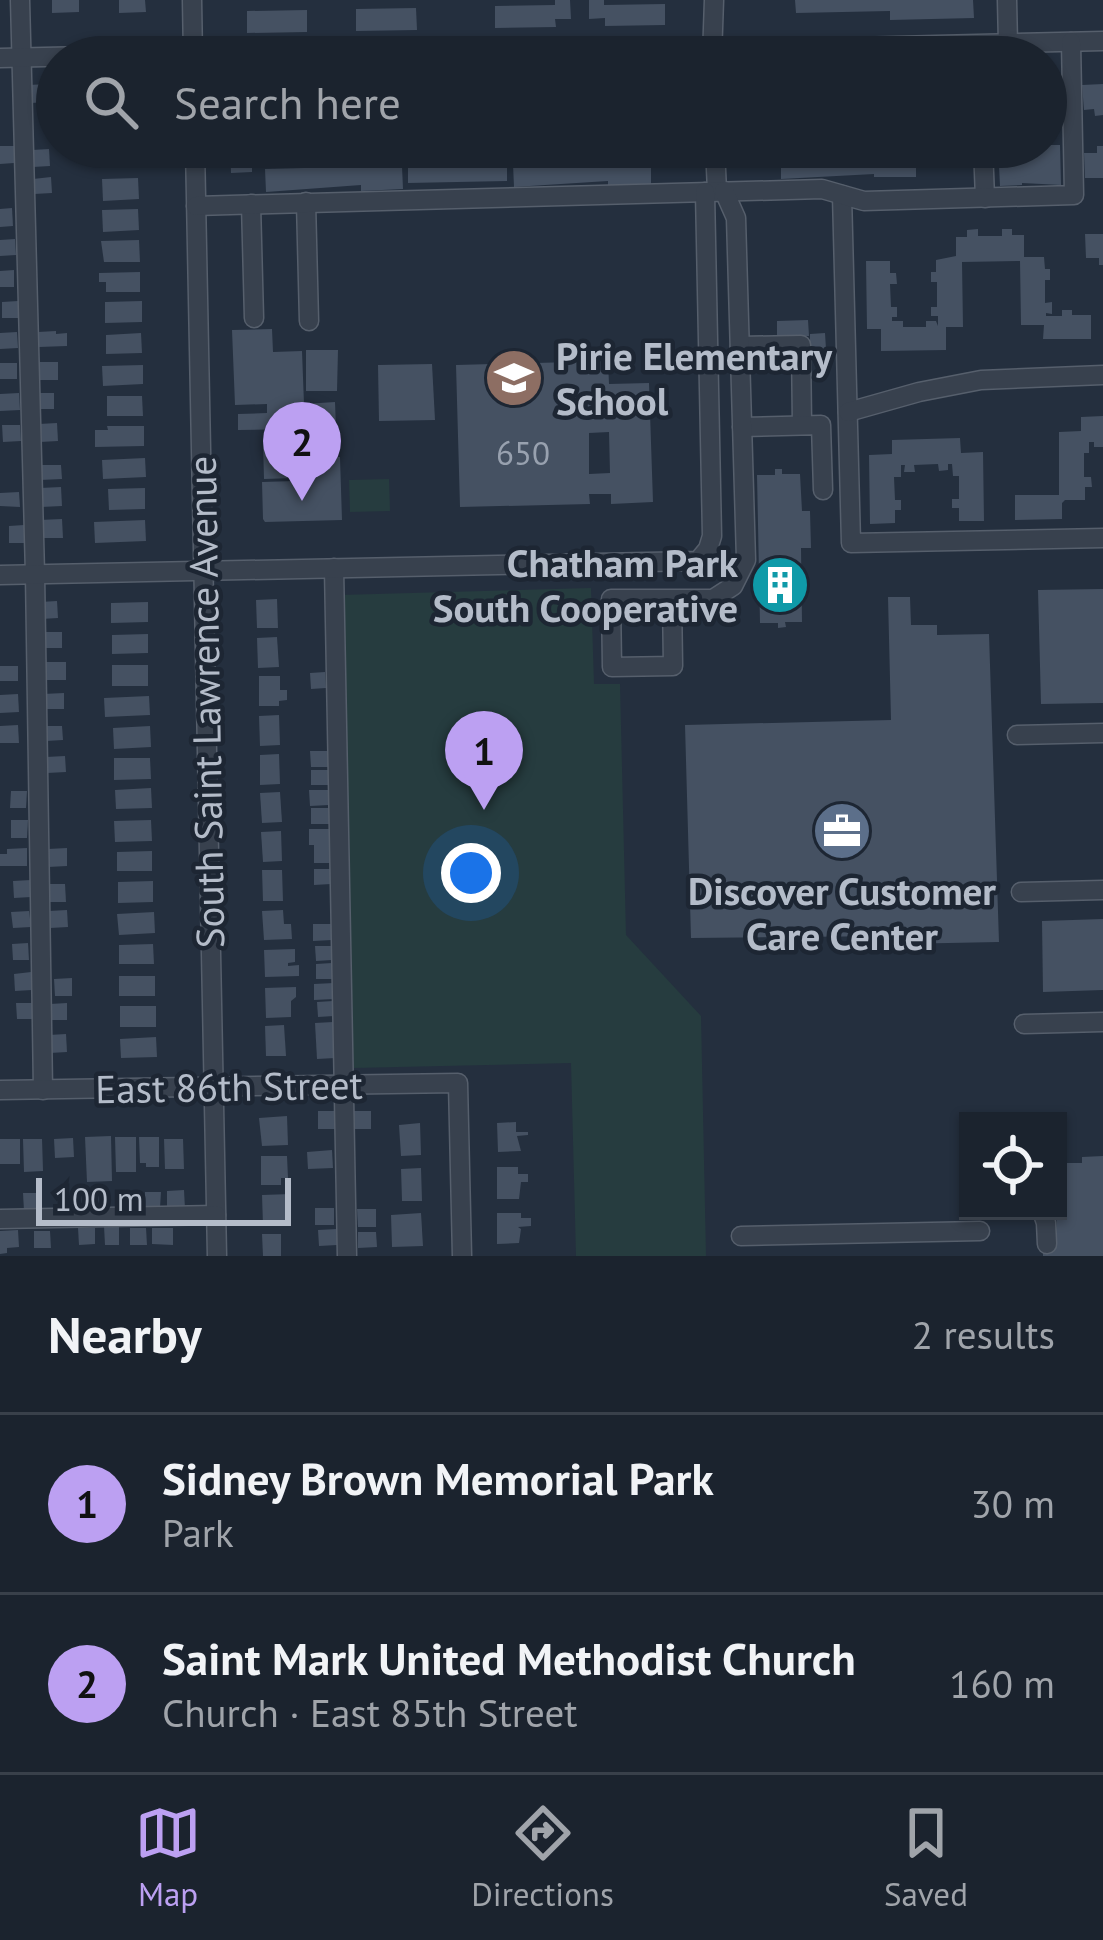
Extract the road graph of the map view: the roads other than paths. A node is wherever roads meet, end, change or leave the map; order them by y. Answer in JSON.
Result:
{"nodes":[{"id":1,"x":20,"y":0,"type":"edge"},
{"id":2,"x":192,"y":0,"type":"edge"},
{"id":3,"x":715,"y":0,"type":"edge"},
{"id":4,"x":1006,"y":0,"type":"edge"},
{"id":5,"x":193,"y":36,"type":"edge"},
{"id":6,"x":713,"y":36,"type":"edge"},
{"id":7,"x":1008,"y":36,"type":"edge"},
{"id":8,"x":1103,"y":41,"type":"edge"},
{"id":9,"x":1067,"y":42,"type":"edge"},
{"id":10,"x":1071,"y":42,"type":"junction"},
{"id":11,"x":0,"y":58,"type":"edge"},
{"id":12,"x":22,"y":58,"type":"junction"},
{"id":13,"x":36,"y":58,"type":"edge"},
{"id":14,"x":195,"y":168,"type":"edge"},
{"id":15,"x":716,"y":168,"type":"edge"},
{"id":16,"x":984,"y":168,"type":"edge"},
{"id":17,"x":715,"y":191,"type":"junction"},
{"id":18,"x":842,"y":195,"type":"junction"},
{"id":19,"x":985,"y":198,"type":"junction"},
{"id":20,"x":306,"y":202,"type":"junction"},
{"id":21,"x":251,"y":204,"type":"junction"},
{"id":22,"x":196,"y":206,"type":"junction"},
{"id":23,"x":254,"y":318,"type":"dead end"},
{"id":24,"x":310,"y":321,"type":"dead end"},
{"id":25,"x":740,"y":346,"type":"junction"},
{"id":26,"x":1103,"y":375,"type":"edge"},
{"id":27,"x":848,"y":412,"type":"junction"},
{"id":28,"x":802,"y":425,"type":"junction"},
{"id":29,"x":742,"y":427,"type":"junction"},
{"id":30,"x":823,"y":490,"type":"dead end"},
{"id":31,"x":1103,"y":538,"type":"edge"},
{"id":32,"x":334,"y":568,"type":"junction"},
{"id":33,"x":203,"y":571,"type":"junction"},
{"id":34,"x":35,"y":574,"type":"junction"},
{"id":35,"x":0,"y":575,"type":"edge"},
{"id":36,"x":671,"y":599,"type":"junction"},
{"id":37,"x":1103,"y":733,"type":"edge"},
{"id":38,"x":1017,"y":735,"type":"dead end"},
{"id":39,"x":1103,"y":890,"type":"edge"},
{"id":40,"x":1021,"y":892,"type":"dead end"},
{"id":41,"x":1103,"y":1022,"type":"edge"},
{"id":42,"x":1024,"y":1024,"type":"dead end"},
{"id":43,"x":344,"y":1085,"type":"junction"},
{"id":44,"x":213,"y":1087,"type":"junction"},
{"id":45,"x":0,"y":1090,"type":"edge"},
{"id":46,"x":43,"y":1090,"type":"junction"},
{"id":47,"x":216,"y":1215,"type":"junction"},
{"id":48,"x":0,"y":1219,"type":"edge"},
{"id":49,"x":1045,"y":1220,"type":"edge"},
{"id":50,"x":980,"y":1232,"type":"dead end"},
{"id":51,"x":741,"y":1236,"type":"dead end"},
{"id":52,"x":1047,"y":1244,"type":"dead end"},
{"id":53,"x":217,"y":1256,"type":"edge"},
{"id":54,"x":347,"y":1256,"type":"edge"},
{"id":55,"x":462,"y":1256,"type":"edge"}],
"edges":[{"from":1,"to":12,"type":"street"},
{"from":2,"to":5,"type":"street"},
{"from":3,"to":6,"type":"street"},
{"from":4,"to":7,"type":"street"},
{"from":8,"to":10,"type":"street"},
{"from":9,"to":10,"type":"street"},
{"from":10,"to":19,"type":"street"},
{"from":11,"to":12,"type":"street"},
{"from":12,"to":13,"type":"street"},
{"from":12,"to":34,"type":"street"},
{"from":14,"to":22,"type":"street","name":"South Saint Lawrence Avenue"},
{"from":15,"to":17,"type":"street"},
{"from":16,"to":19,"type":"street"},
{"from":17,"to":18,"type":"street"},
{"from":17,"to":20,"type":"street"},
{"from":17,"to":25,"type":"street"},
{"from":17,"to":32,"type":"street"},
{"from":18,"to":19,"type":"street"},
{"from":18,"to":27,"type":"street"},
{"from":20,"to":21,"type":"street"},
{"from":20,"to":24,"type":"street"},
{"from":21,"to":22,"type":"street"},
{"from":21,"to":23,"type":"street"},
{"from":22,"to":33,"type":"street","name":"South Saint Lawrence Avenue"},
{"from":25,"to":28,"type":"street"},
{"from":25,"to":29,"type":"street"},
{"from":26,"to":27,"type":"street"},
{"from":27,"to":31,"type":"street"},
{"from":28,"to":29,"type":"street"},
{"from":28,"to":30,"type":"street"},
{"from":29,"to":36,"type":"street"},
{"from":32,"to":33,"type":"street"},
{"from":32,"to":43,"type":"street"},
{"from":33,"to":34,"type":"street"},
{"from":33,"to":44,"type":"street","name":"South Saint Lawrence Avenue"},
{"from":34,"to":35,"type":"street"},
{"from":34,"to":46,"type":"street"},
{"from":36,"to":36,"type":"street"},
{"from":37,"to":38,"type":"street"},
{"from":39,"to":40,"type":"street"},
{"from":41,"to":42,"type":"street"},
{"from":43,"to":44,"type":"street","name":"East 86th Street"},
{"from":43,"to":54,"type":"street"},
{"from":43,"to":55,"type":"street","name":"East 86th Street"},
{"from":44,"to":46,"type":"street","name":"East 86th Street"},
{"from":44,"to":47,"type":"street","name":"South Saint Lawrence Avenue"},
{"from":45,"to":46,"type":"street","name":"East 86th Street"},
{"from":47,"to":48,"type":"street"},
{"from":47,"to":53,"type":"street","name":"South Saint Lawrence Avenue"},
{"from":49,"to":52,"type":"street"},
{"from":50,"to":51,"type":"street"}]}
